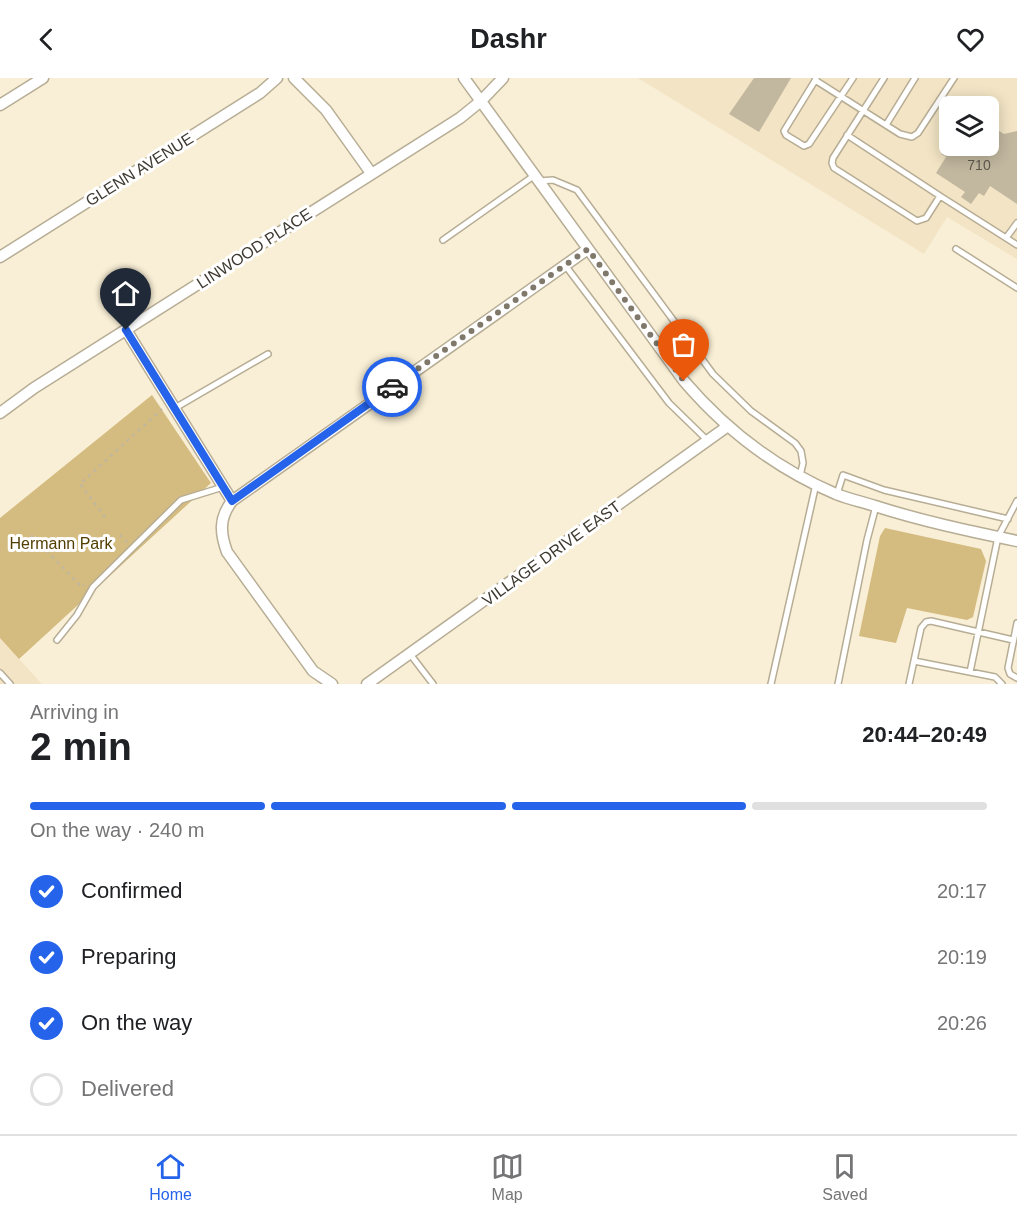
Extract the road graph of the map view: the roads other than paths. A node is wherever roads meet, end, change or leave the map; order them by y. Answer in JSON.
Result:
{"nodes":[{"id":1,"x":43,"y":78,"type":"edge"},
{"id":2,"x":277,"y":78,"type":"edge"},
{"id":3,"x":294,"y":78,"type":"edge"},
{"id":4,"x":464,"y":78,"type":"edge"},
{"id":5,"x":503,"y":78,"type":"edge"},
{"id":6,"x":852,"y":78,"type":"edge"},
{"id":7,"x":884,"y":78,"type":"edge"},
{"id":8,"x":915,"y":78,"type":"edge"},
{"id":9,"x":954,"y":78,"type":"edge"},
{"id":10,"x":816,"y":79,"type":"edge"},
{"id":11,"x":841,"y":97,"type":"junction"},
{"id":12,"x":481,"y":101,"type":"junction"},
{"id":13,"x":0,"y":105,"type":"edge"},
{"id":14,"x":863,"y":111,"type":"junction"},
{"id":15,"x":885,"y":125,"type":"junction"},
{"id":16,"x":848,"y":135,"type":"junction"},
{"id":17,"x":371,"y":173,"type":"junction"},
{"id":18,"x":537,"y":178,"type":"junction"},
{"id":19,"x":940,"y":196,"type":"junction"},
{"id":20,"x":1017,"y":223,"type":"edge"},
{"id":21,"x":1006,"y":238,"type":"junction"},
{"id":22,"x":443,"y":240,"type":"dead end"},
{"id":23,"x":1017,"y":245,"type":"edge"},
{"id":24,"x":588,"y":249,"type":"junction"},
{"id":25,"x":956,"y":249,"type":"dead end"},
{"id":26,"x":0,"y":257,"type":"edge"},
{"id":27,"x":565,"y":264,"type":"junction"},
{"id":28,"x":1017,"y":288,"type":"edge"},
{"id":29,"x":126,"y":330,"type":"junction"},
{"id":30,"x":268,"y":354,"type":"dead end"},
{"id":31,"x":174,"y":409,"type":"junction"},
{"id":32,"x":0,"y":413,"type":"edge"},
{"id":33,"x":728,"y":426,"type":"junction"},
{"id":34,"x":707,"y":440,"type":"junction"},
{"id":35,"x":800,"y":476,"type":"junction"},
{"id":36,"x":816,"y":484,"type":"junction"},
{"id":37,"x":223,"y":487,"type":"junction"},
{"id":38,"x":837,"y":494,"type":"junction"},
{"id":39,"x":232,"y":501,"type":"junction"},
{"id":40,"x":1017,"y":501,"type":"edge"},
{"id":41,"x":876,"y":506,"type":"junction"},
{"id":42,"x":1008,"y":519,"type":"junction"},
{"id":43,"x":998,"y":537,"type":"junction"},
{"id":44,"x":1017,"y":541,"type":"edge"},
{"id":45,"x":1017,"y":623,"type":"edge"},
{"id":46,"x":979,"y":631,"type":"junction"},
{"id":47,"x":57,"y":640,"type":"dead end"},
{"id":48,"x":1013,"y":640,"type":"junction"},
{"id":49,"x":410,"y":654,"type":"junction"},
{"id":50,"x":914,"y":662,"type":"junction"},
{"id":51,"x":970,"y":672,"type":"junction"},
{"id":52,"x":0,"y":673,"type":"edge"},
{"id":53,"x":1017,"y":678,"type":"edge"},
{"id":54,"x":371,"y":682,"type":"edge"},
{"id":55,"x":10,"y":684,"type":"edge"},
{"id":56,"x":332,"y":684,"type":"edge"},
{"id":57,"x":433,"y":684,"type":"edge"},
{"id":58,"x":771,"y":684,"type":"edge"},
{"id":59,"x":838,"y":684,"type":"edge"},
{"id":60,"x":909,"y":684,"type":"edge"},
{"id":61,"x":1002,"y":684,"type":"edge"}],
"edges":[{"from":1,"to":13,"type":"street"},
{"from":2,"to":26,"type":"street","name":"GLENN AVENUE"},
{"from":3,"to":17,"type":"street"},
{"from":4,"to":12,"type":"street"},
{"from":5,"to":12,"type":"street","name":"LINWOOD PLACE"},
{"from":6,"to":11,"type":"lane"},
{"from":7,"to":14,"type":"lane"},
{"from":8,"to":15,"type":"lane"},
{"from":9,"to":15,"type":"lane"},
{"from":10,"to":11,"type":"lane"},
{"from":10,"to":11,"type":"lane"},
{"from":11,"to":14,"type":"lane"},
{"from":12,"to":17,"type":"street","name":"LINWOOD PLACE"},
{"from":12,"to":18,"type":"street"},
{"from":14,"to":15,"type":"lane"},
{"from":14,"to":16,"type":"lane"},
{"from":16,"to":19,"type":"lane"},
{"from":16,"to":19,"type":"lane"},
{"from":17,"to":29,"type":"street","name":"LINWOOD PLACE"},
{"from":18,"to":22,"type":"lane"},
{"from":18,"to":24,"type":"street"},
{"from":18,"to":35,"type":"lane"},
{"from":19,"to":21,"type":"lane"},
{"from":20,"to":21,"type":"lane"},
{"from":21,"to":23,"type":"lane"},
{"from":24,"to":27,"type":"street"},
{"from":24,"to":33,"type":"street"},
{"from":25,"to":28,"type":"lane"},
{"from":27,"to":34,"type":"lane"},
{"from":27,"to":39,"type":"street"},
{"from":29,"to":31,"type":"street"},
{"from":29,"to":32,"type":"street","name":"LINWOOD PLACE"},
{"from":30,"to":31,"type":"lane"},
{"from":31,"to":37,"type":"street"},
{"from":33,"to":34,"type":"street","name":"VILLAGE DRIVE EAST"},
{"from":33,"to":35,"type":"street"},
{"from":34,"to":49,"type":"street","name":"VILLAGE DRIVE EAST"},
{"from":35,"to":36,"type":"street"},
{"from":36,"to":38,"type":"street"},
{"from":36,"to":58,"type":"lane"},
{"from":37,"to":39,"type":"street"},
{"from":37,"to":47,"type":"lane"},
{"from":38,"to":41,"type":"street"},
{"from":38,"to":42,"type":"lane"},
{"from":39,"to":56,"type":"street"},
{"from":40,"to":42,"type":"lane"},
{"from":41,"to":43,"type":"street"},
{"from":41,"to":59,"type":"lane"},
{"from":42,"to":43,"type":"lane"},
{"from":43,"to":44,"type":"street"},
{"from":43,"to":46,"type":"lane"},
{"from":45,"to":48,"type":"lane"},
{"from":46,"to":48,"type":"lane"},
{"from":46,"to":50,"type":"lane"},
{"from":46,"to":51,"type":"lane"},
{"from":48,"to":53,"type":"lane"},
{"from":49,"to":54,"type":"street","name":"VILLAGE DRIVE EAST"},
{"from":49,"to":57,"type":"lane"},
{"from":50,"to":51,"type":"lane"},
{"from":50,"to":60,"type":"lane"},
{"from":51,"to":61,"type":"lane"},
{"from":52,"to":55,"type":"lane"}]}
